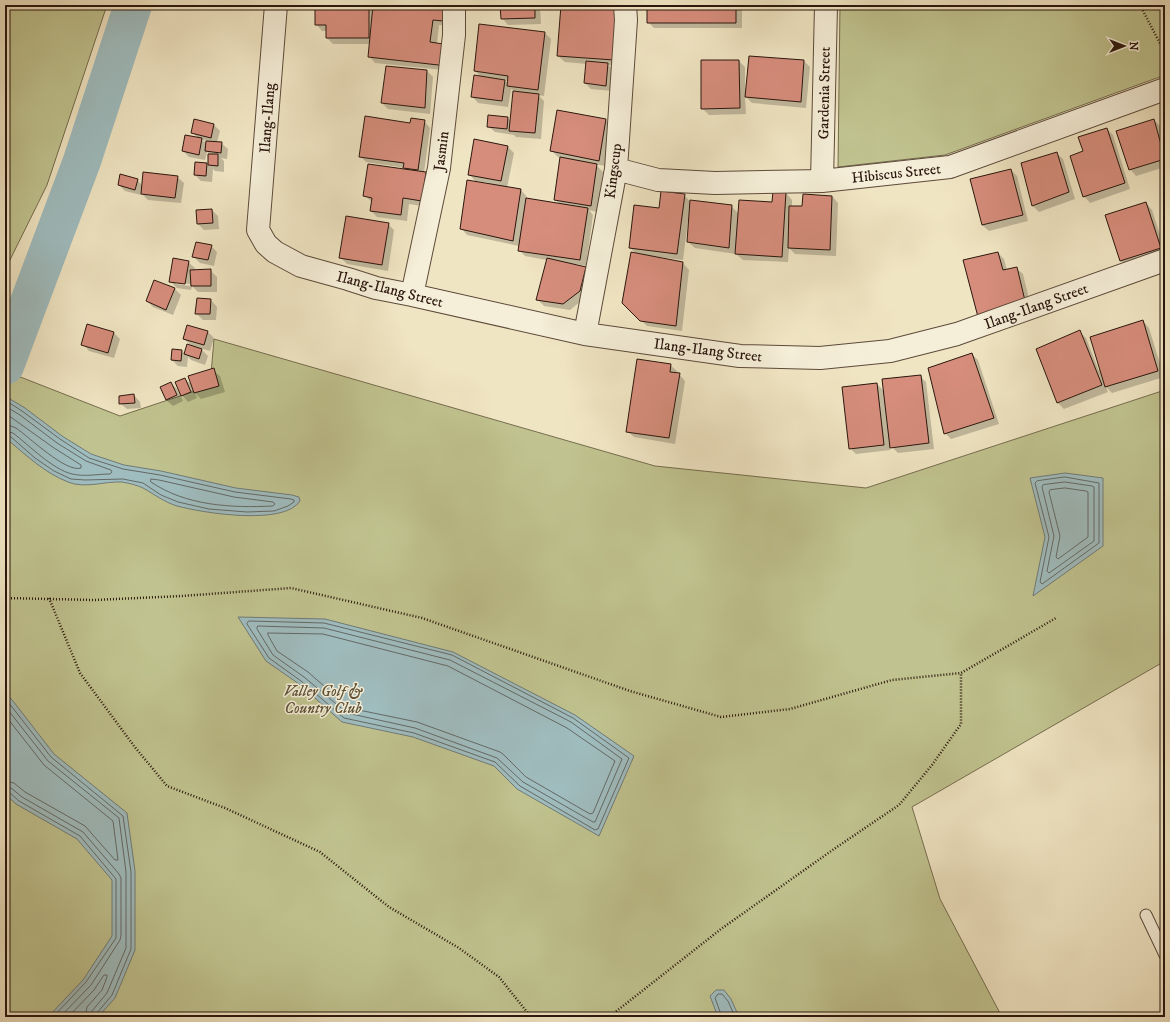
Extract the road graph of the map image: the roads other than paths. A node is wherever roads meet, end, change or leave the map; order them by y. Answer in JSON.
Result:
{"nodes":[{"id":1,"x":276,"y":5,"type":"edge"},
{"id":2,"x":454,"y":5,"type":"edge"},
{"id":3,"x":625,"y":5,"type":"edge"},
{"id":4,"x":826,"y":5,"type":"edge"},
{"id":5,"x":1165,"y":89,"type":"edge"},
{"id":6,"x":616,"y":169,"type":"junction"},
{"id":7,"x":822,"y":181,"type":"junction"},
{"id":8,"x":258,"y":230,"type":"joint"},
{"id":9,"x":1165,"y":260,"type":"edge"},
{"id":10,"x":412,"y":295,"type":"junction"},
{"id":11,"x":585,"y":334,"type":"junction"},
{"id":12,"x":1146,"y":915,"type":"dead end"},
{"id":13,"x":1165,"y":955,"type":"edge"}],
"edges":[{"from":1,"to":8,"type":"street","name":"Ilang-Ilang"},
{"from":2,"to":10,"type":"street","name":"Jasmin"},
{"from":3,"to":6,"type":"street","name":"Kingscup"},
{"from":4,"to":7,"type":"street","name":"Gardenia Street"},
{"from":5,"to":7,"type":"street","name":"Hibiscus Street"},
{"from":6,"to":7,"type":"street","name":"Hibiscus Street"},
{"from":6,"to":11,"type":"street","name":"Kingscup"},
{"from":8,"to":10,"type":"street","name":"Ilang-Ilang Street"},
{"from":9,"to":11,"type":"street","name":"Ilang-Ilang Street"},
{"from":10,"to":11,"type":"street","name":"Ilang-Ilang Street"},
{"from":12,"to":13,"type":"lane"}]}
